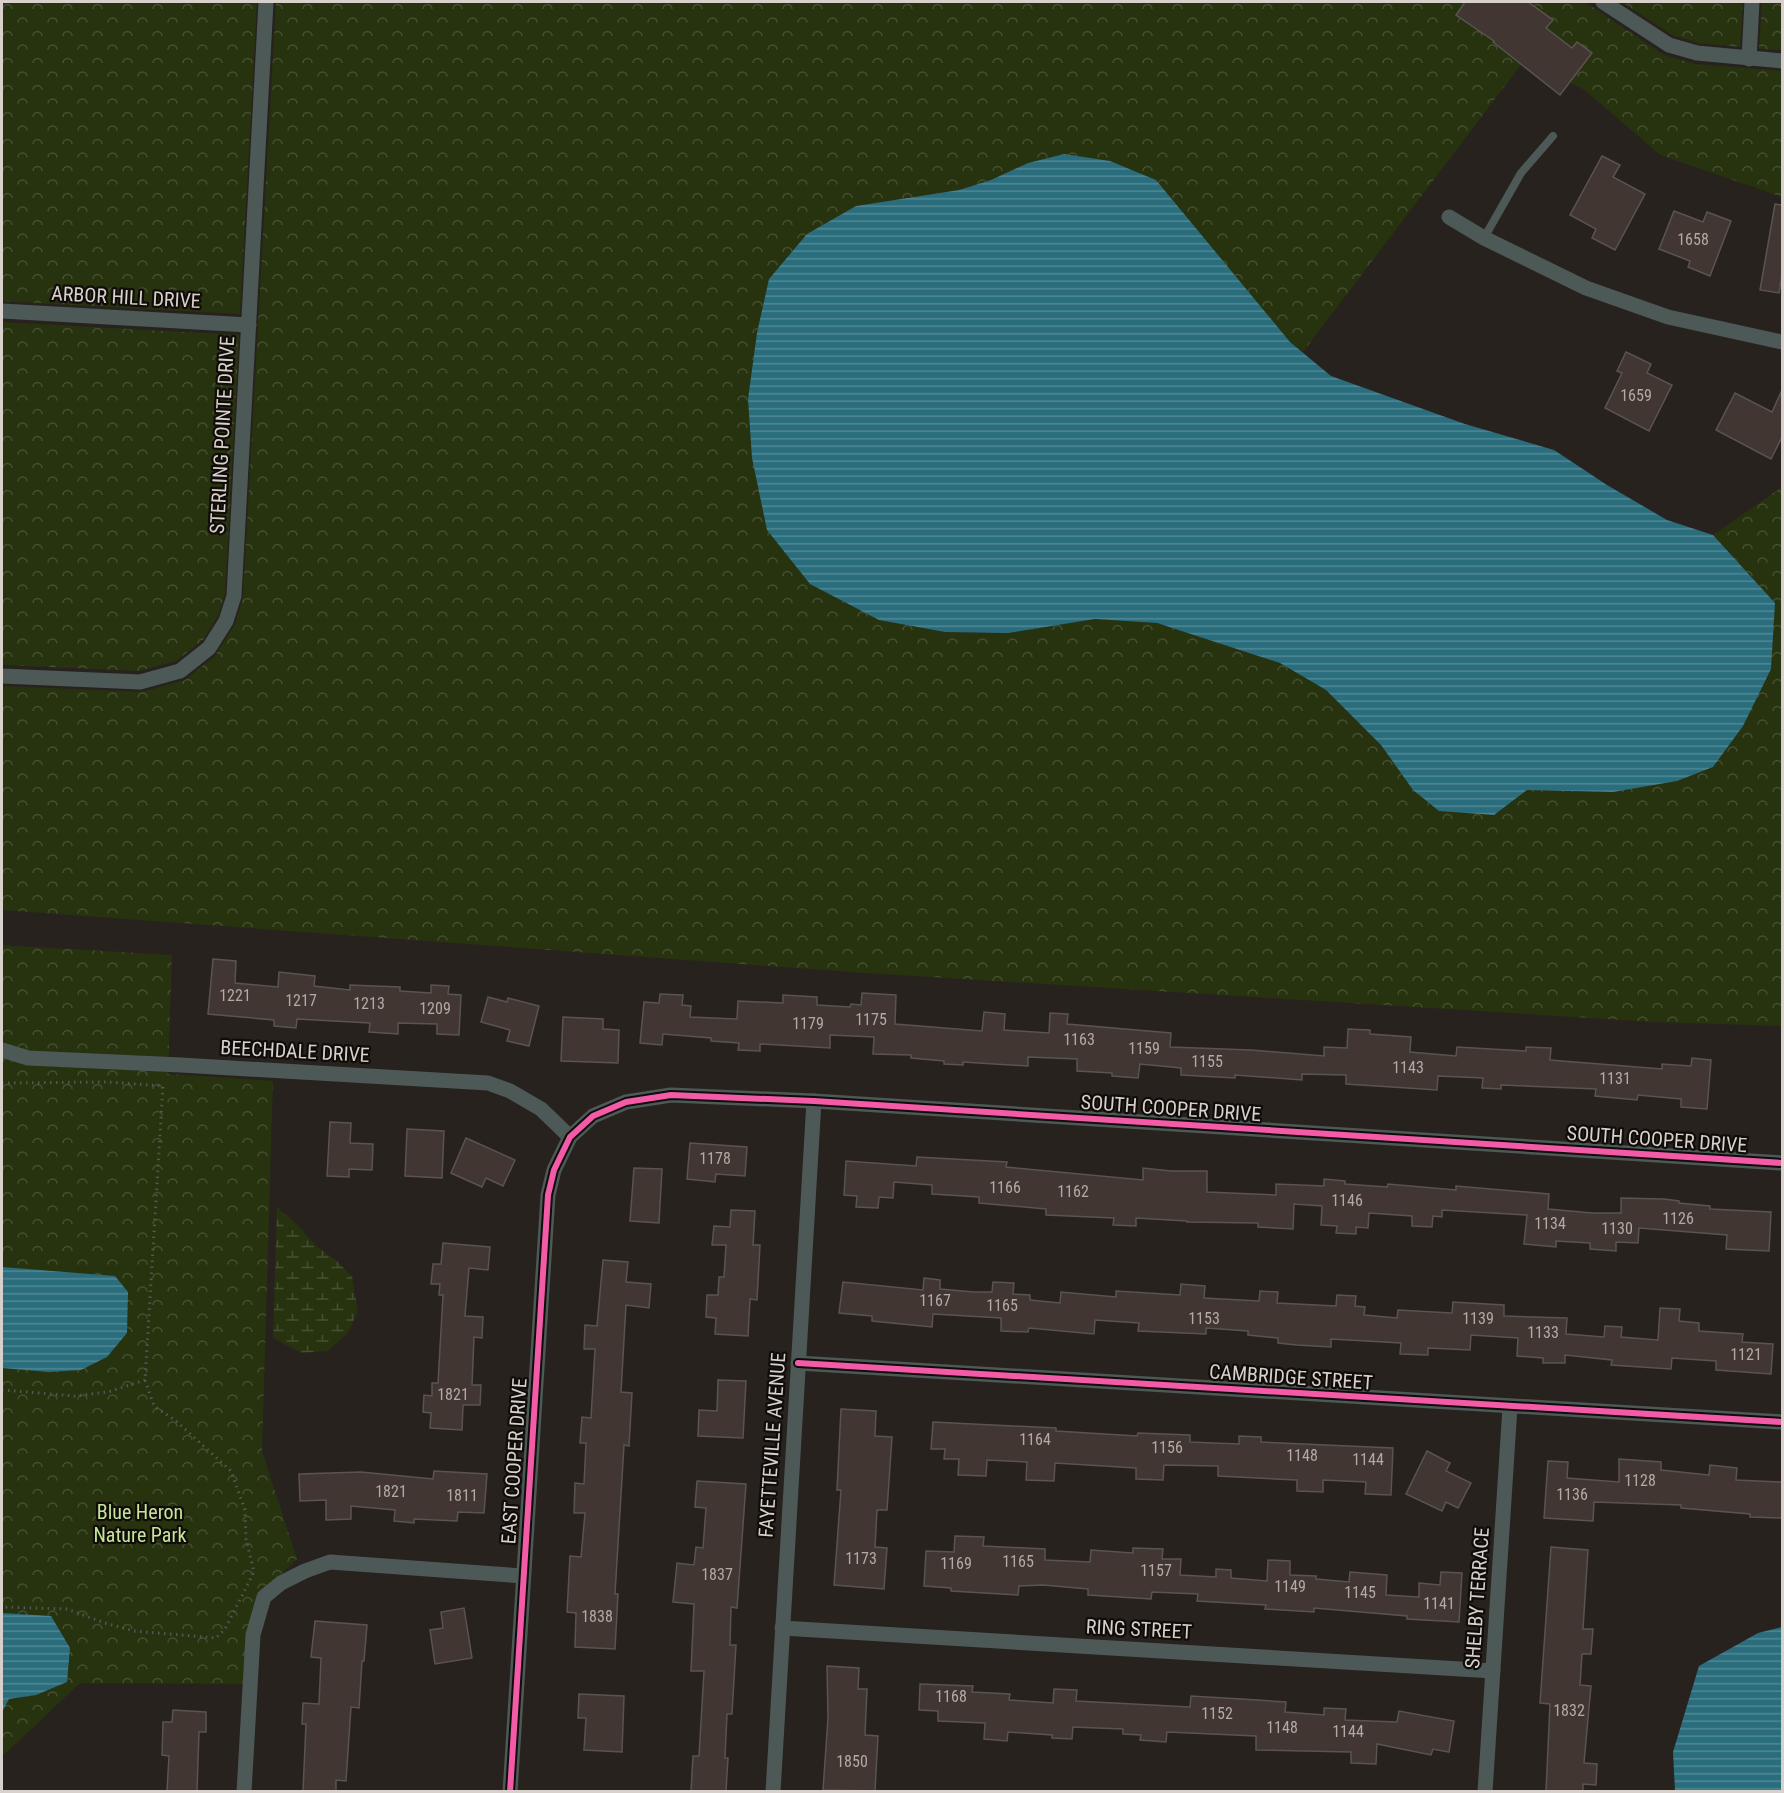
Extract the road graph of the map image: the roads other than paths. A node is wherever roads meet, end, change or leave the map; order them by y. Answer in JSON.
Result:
{"nodes":[{"id":1,"x":266,"y":2,"type":"edge"},
{"id":2,"x":1603,"y":2,"type":"edge"},
{"id":3,"x":1752,"y":2,"type":"edge"},
{"id":4,"x":1749,"y":59,"type":"junction"},
{"id":5,"x":1782,"y":61,"type":"edge"},
{"id":6,"x":1553,"y":136,"type":"dead end"},
{"id":7,"x":1449,"y":217,"type":"dead end"},
{"id":8,"x":1484,"y":238,"type":"junction"},
{"id":9,"x":2,"y":311,"type":"edge"},
{"id":10,"x":249,"y":325,"type":"junction"},
{"id":11,"x":1782,"y":342,"type":"edge"},
{"id":12,"x":2,"y":676,"type":"edge"},
{"id":13,"x":2,"y":1050,"type":"edge"},
{"id":14,"x":814,"y":1101,"type":"junction"},
{"id":15,"x":570,"y":1137,"type":"junction"},
{"id":16,"x":1782,"y":1163,"type":"edge"},
{"id":17,"x":798,"y":1363,"type":"junction"},
{"id":18,"x":1510,"y":1407,"type":"junction"},
{"id":19,"x":1782,"y":1422,"type":"edge"},
{"id":20,"x":523,"y":1576,"type":"junction"},
{"id":21,"x":782,"y":1628,"type":"junction"},
{"id":22,"x":1493,"y":1671,"type":"junction"},
{"id":23,"x":244,"y":1791,"type":"edge"},
{"id":24,"x":510,"y":1791,"type":"edge"},
{"id":25,"x":773,"y":1791,"type":"edge"},
{"id":26,"x":1485,"y":1791,"type":"edge"}],
"edges":[{"from":1,"to":10,"type":"street","name":"STERLING POINTE DRIVE"},
{"from":2,"to":4,"type":"street"},
{"from":3,"to":4,"type":"street"},
{"from":4,"to":5,"type":"street"},
{"from":6,"to":8,"type":"lane"},
{"from":7,"to":8,"type":"street"},
{"from":8,"to":11,"type":"street"},
{"from":9,"to":10,"type":"street","name":"ARBOR HILL DRIVE"},
{"from":10,"to":12,"type":"street","name":"STERLING POINTE DRIVE"},
{"from":13,"to":15,"type":"street","name":"BEECHDALE DRIVE"},
{"from":14,"to":15,"type":"street","name":"SOUTH COOPER DRIVE"},
{"from":14,"to":16,"type":"street","name":"SOUTH COOPER DRIVE"},
{"from":14,"to":17,"type":"street","name":"FAYETTEVILLE AVENUE"},
{"from":15,"to":20,"type":"street","name":"EAST COOPER DRIVE"},
{"from":17,"to":18,"type":"street","name":"CAMBRIDGE STREET"},
{"from":17,"to":21,"type":"street","name":"FAYETTEVILLE AVENUE"},
{"from":18,"to":19,"type":"street","name":"CAMBRIDGE STREET"},
{"from":18,"to":22,"type":"street","name":"SHELBY TERRACE"},
{"from":20,"to":23,"type":"street"},
{"from":20,"to":24,"type":"street","name":"EAST COOPER DRIVE"},
{"from":21,"to":22,"type":"street","name":"RING STREET"},
{"from":21,"to":25,"type":"street","name":"FAYETTEVILLE AVENUE"},
{"from":22,"to":26,"type":"street","name":"SHELBY TERRACE"}]}
